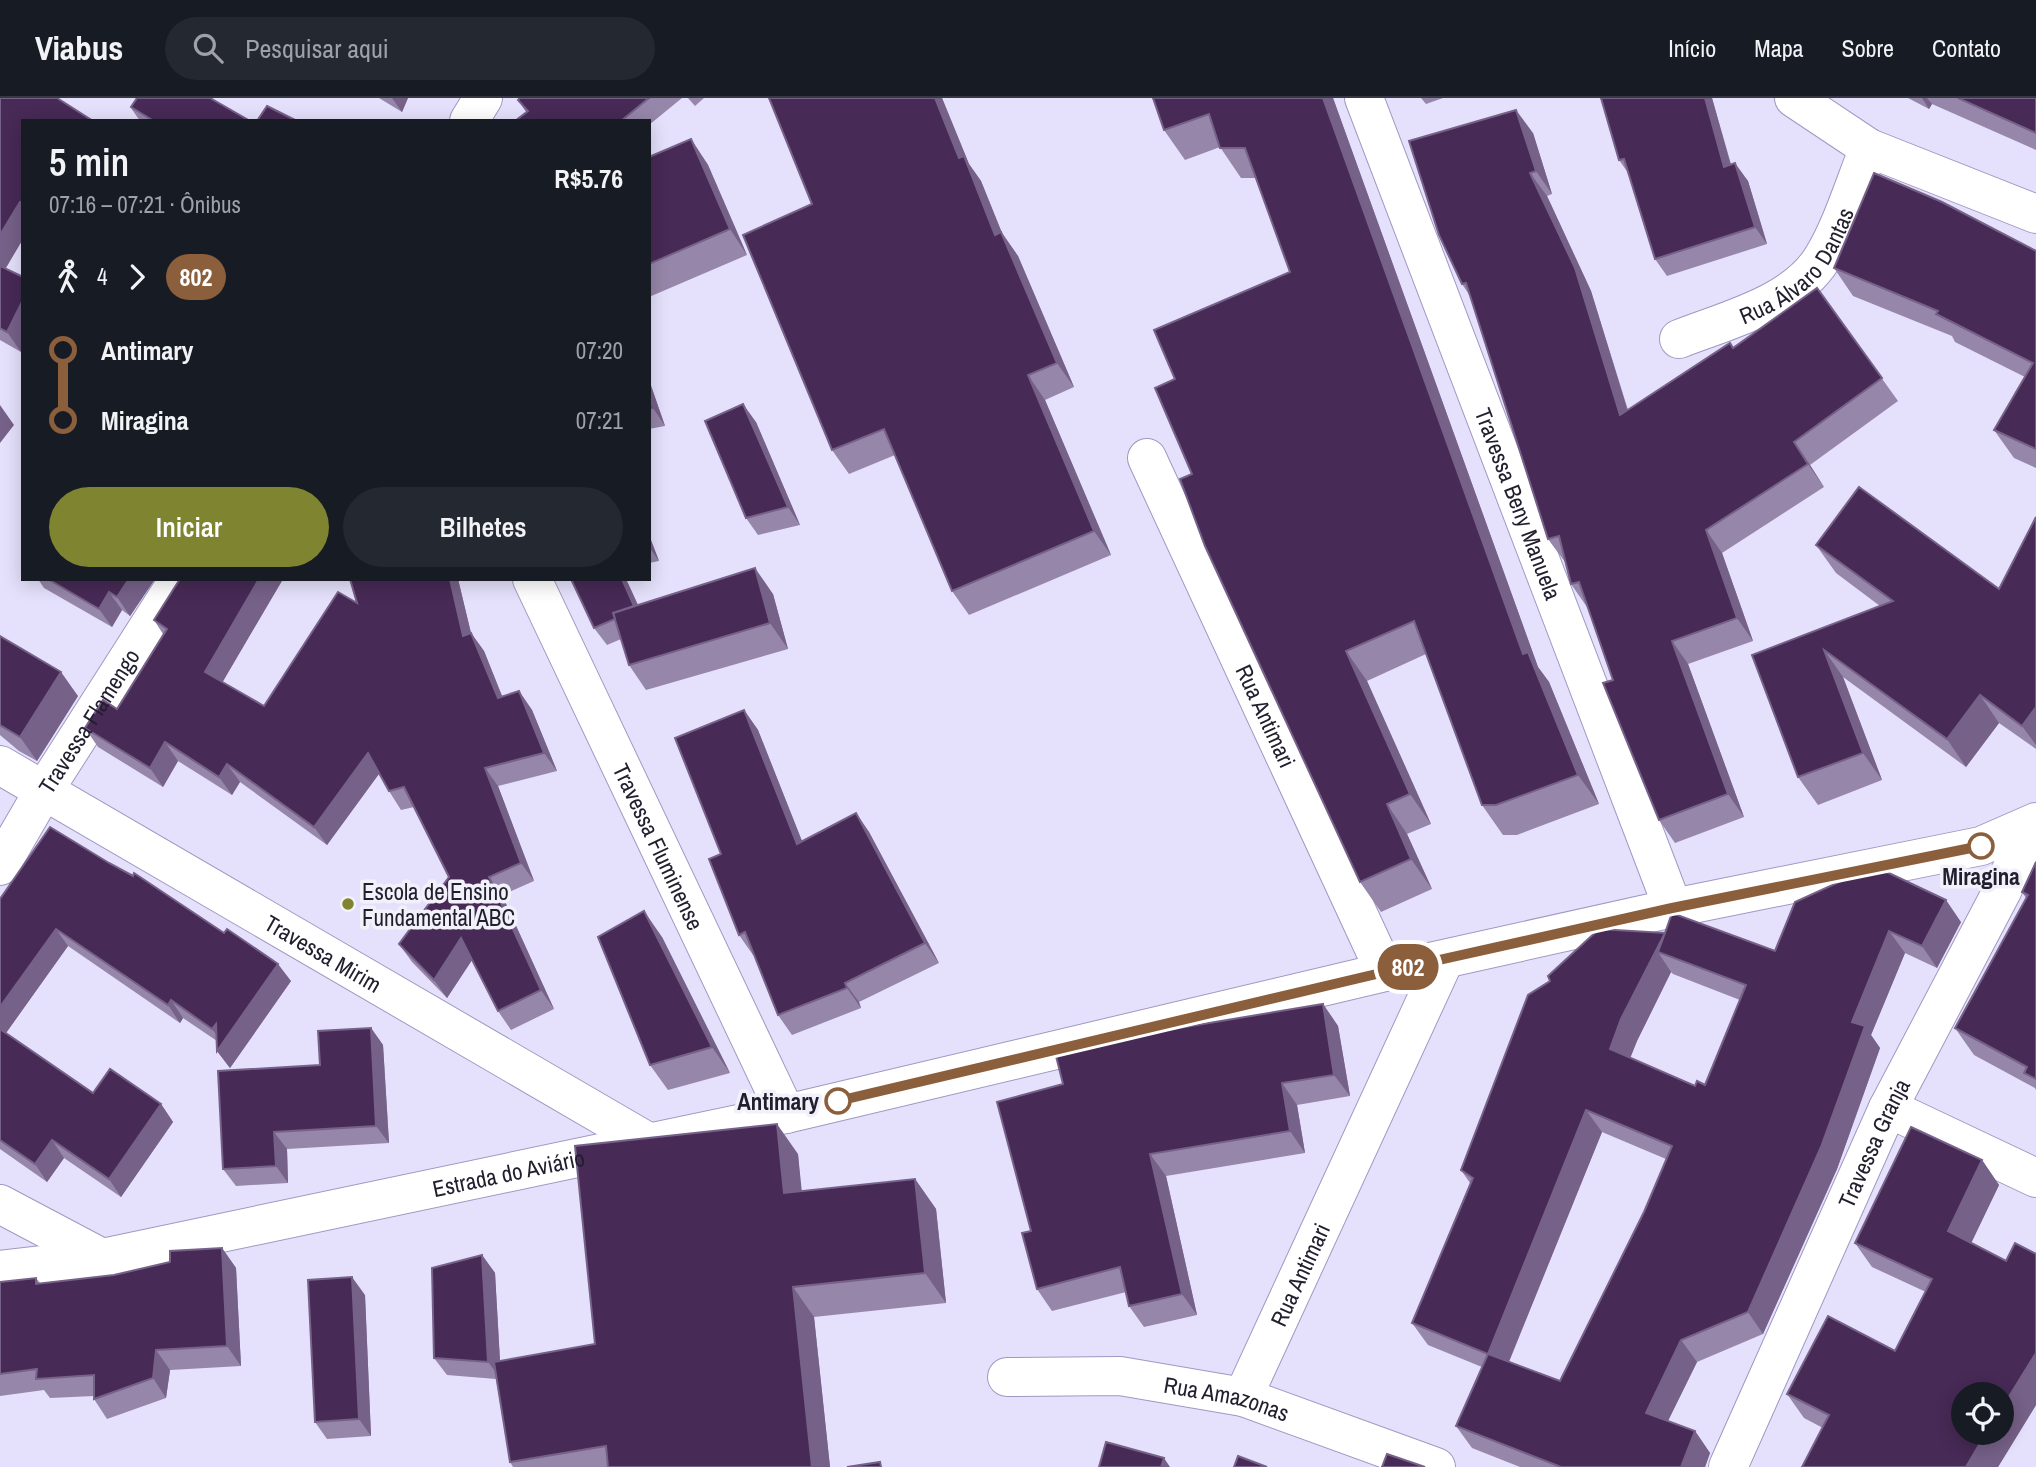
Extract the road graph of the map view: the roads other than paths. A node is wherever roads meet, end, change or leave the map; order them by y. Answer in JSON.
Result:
{"nodes":[{"id":1,"x":482,"y":98,"type":"edge"},
{"id":2,"x":1364,"y":98,"type":"edge"},
{"id":3,"x":1794,"y":98,"type":"edge"},
{"id":4,"x":470,"y":119,"type":"edge"},
{"id":5,"x":1869,"y":148,"type":"junction"},
{"id":6,"x":2036,"y":214,"type":"edge"},
{"id":7,"x":1679,"y":339,"type":"dead end"},
{"id":8,"x":1147,"y":458,"type":"dead end"},
{"id":9,"x":178,"y":581,"type":"edge"},
{"id":10,"x":533,"y":581,"type":"edge"},
{"id":11,"x":0,"y":765,"type":"edge"},
{"id":12,"x":43,"y":792,"type":"junction"},
{"id":13,"x":2033,"y":824,"type":"edge"},
{"id":14,"x":0,"y":866,"type":"edge"},
{"id":15,"x":1672,"y":908,"type":"junction"},
{"id":16,"x":1444,"y":961,"type":"junction"},
{"id":17,"x":1385,"y":972,"type":"junction"},
{"id":18,"x":1888,"y":1108,"type":"junction"},
{"id":19,"x":786,"y":1114,"type":"junction"},
{"id":20,"x":648,"y":1142,"type":"junction"},
{"id":21,"x":2036,"y":1178,"type":"edge"},
{"id":22,"x":0,"y":1204,"type":"edge"},
{"id":23,"x":102,"y":1258,"type":"junction"},
{"id":24,"x":0,"y":1270,"type":"edge"},
{"id":25,"x":1007,"y":1377,"type":"dead end"},
{"id":26,"x":1243,"y":1397,"type":"junction"},
{"id":27,"x":1436,"y":1467,"type":"edge"},
{"id":28,"x":1728,"y":1467,"type":"edge"}],
"edges":[{"from":1,"to":4,"type":"street"},
{"from":2,"to":15,"type":"street","name":"Travessa Beny Manuela"},
{"from":3,"to":5,"type":"street"},
{"from":5,"to":6,"type":"street"},
{"from":5,"to":7,"type":"street","name":"Rua Álvaro Dantas"},
{"from":8,"to":17,"type":"street","name":"Rua Antimari"},
{"from":9,"to":12,"type":"street","name":"Travessa Flamengo"},
{"from":10,"to":19,"type":"street","name":"Travessa Fluminense"},
{"from":11,"to":12,"type":"street","name":"Travessa Mirim"},
{"from":12,"to":14,"type":"street","name":"Travessa Flamengo"},
{"from":12,"to":20,"type":"street","name":"Travessa Mirim"},
{"from":13,"to":15,"type":"street","name":"Estrada do Aviário"},
{"from":13,"to":18,"type":"street","name":"Travessa Granja"},
{"from":15,"to":16,"type":"street","name":"Estrada do Aviário"},
{"from":16,"to":17,"type":"street","name":"Estrada do Aviário"},
{"from":16,"to":26,"type":"street","name":"Rua Antimari"},
{"from":17,"to":19,"type":"street","name":"Estrada do Aviário"},
{"from":18,"to":21,"type":"street"},
{"from":18,"to":28,"type":"street","name":"Travessa Granja"},
{"from":19,"to":20,"type":"street","name":"Estrada do Aviário"},
{"from":20,"to":23,"type":"street","name":"Estrada do Aviário"},
{"from":22,"to":23,"type":"street"},
{"from":23,"to":24,"type":"street","name":"Estrada do Aviário"},
{"from":25,"to":26,"type":"street","name":"Rua Amazonas"},
{"from":26,"to":27,"type":"street","name":"Rua Amazonas"}]}
